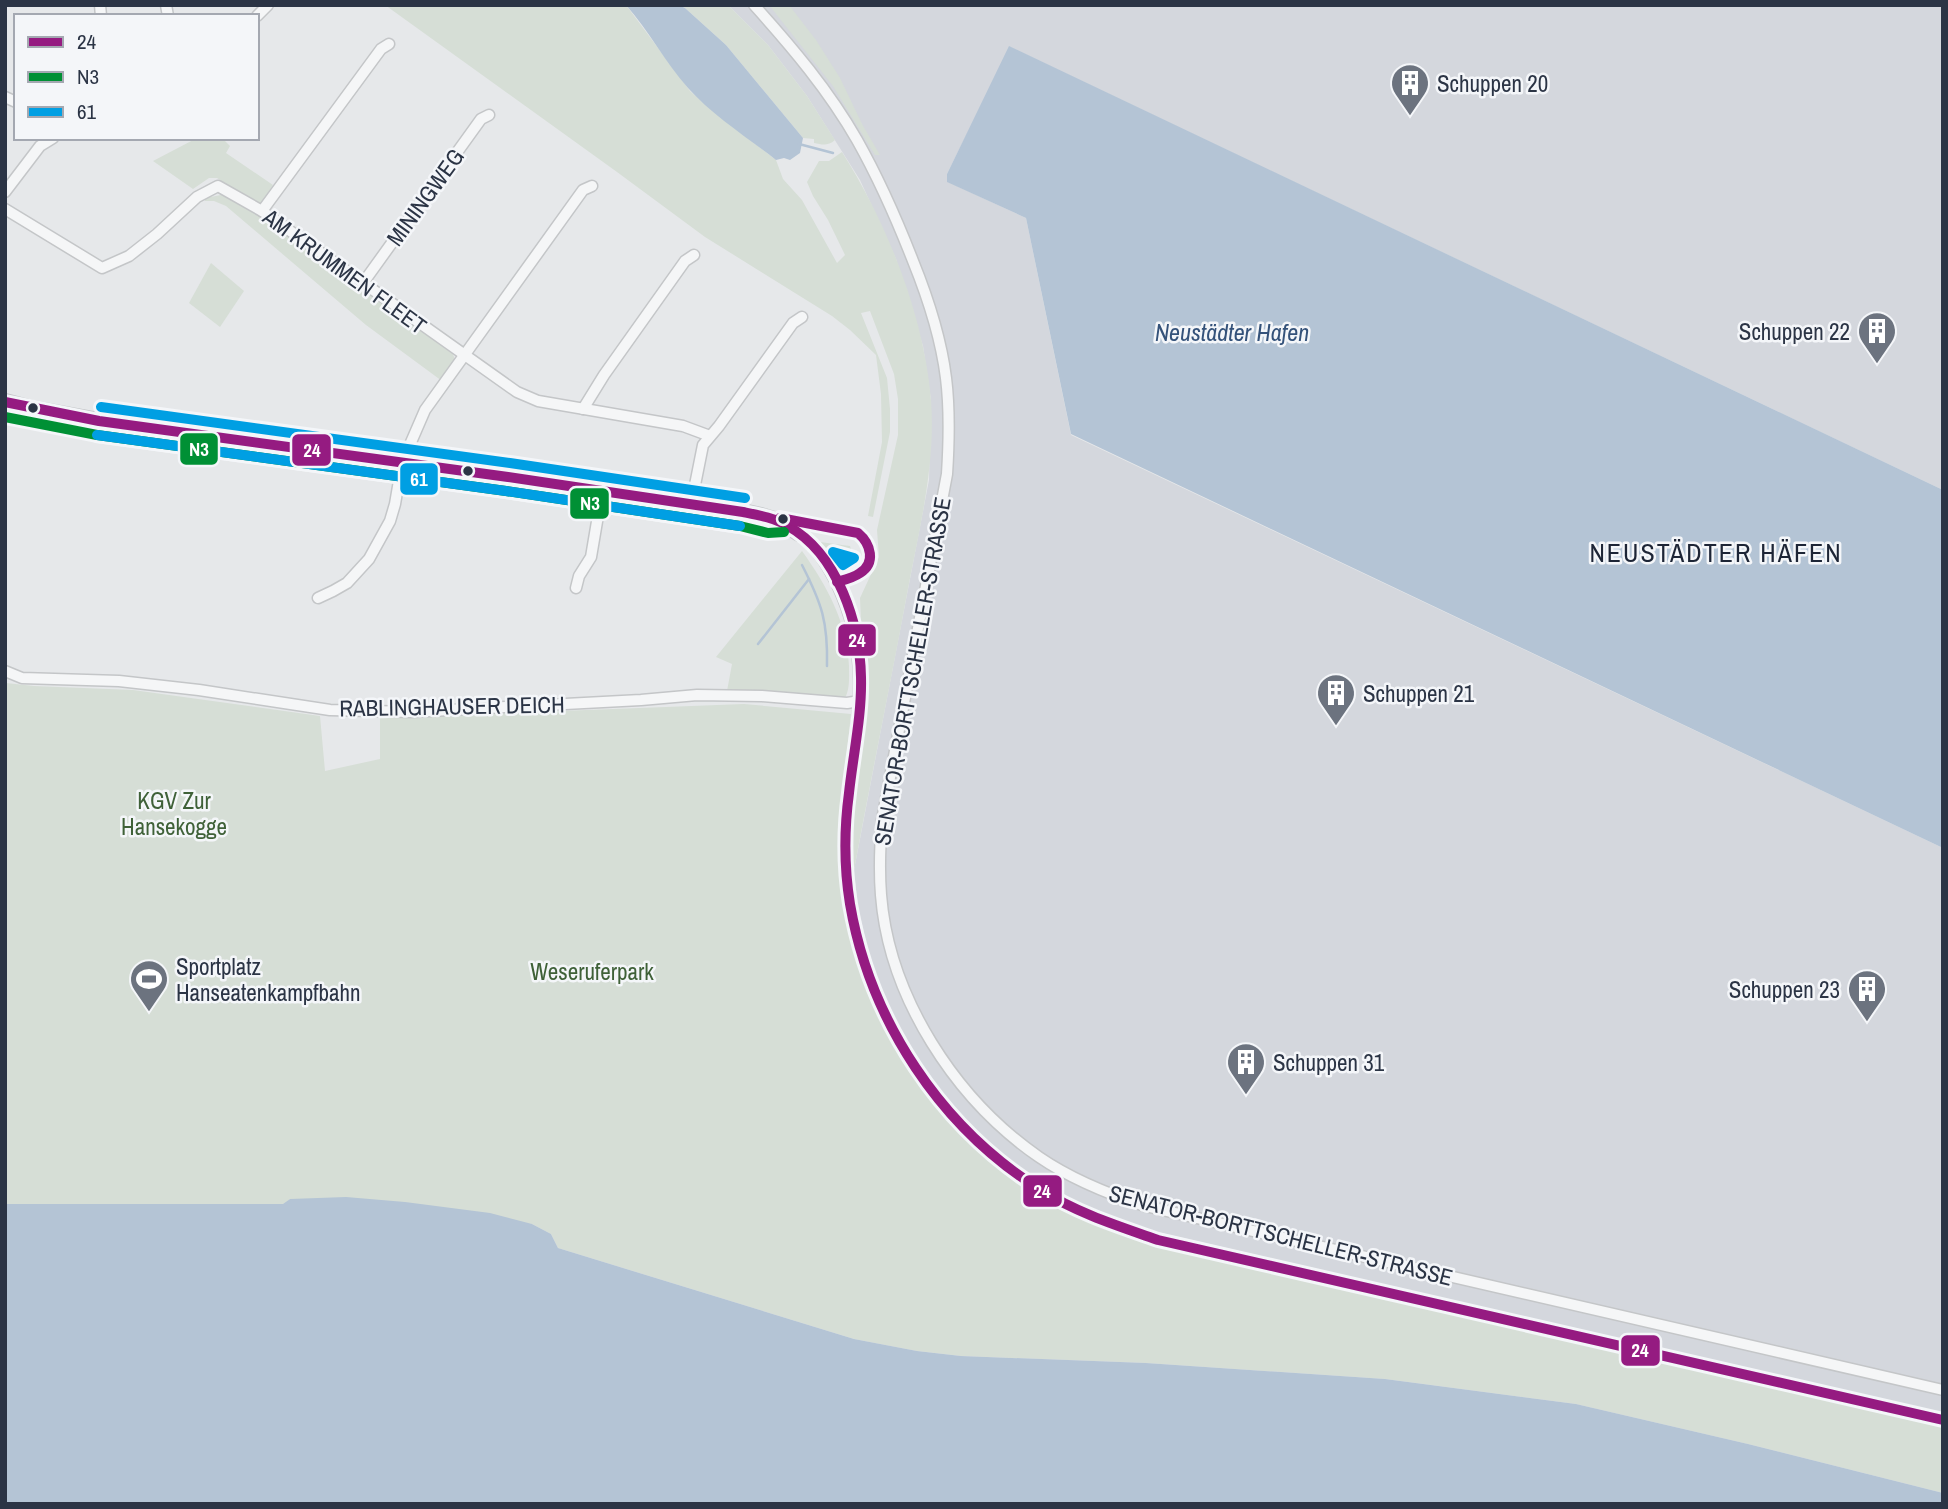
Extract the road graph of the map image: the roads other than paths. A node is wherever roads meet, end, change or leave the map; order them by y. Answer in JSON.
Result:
{"nodes":[{"id":1,"x":754,"y":5,"type":"edge"},
{"id":2,"x":389,"y":44,"type":"dead end"},
{"id":3,"x":489,"y":115,"type":"dead end"},
{"id":4,"x":39,"y":142,"type":"edge"},
{"id":5,"x":592,"y":186,"type":"dead end"},
{"id":6,"x":5,"y":192,"type":"edge"},
{"id":7,"x":5,"y":209,"type":"edge"},
{"id":8,"x":262,"y":211,"type":"junction"},
{"id":9,"x":694,"y":255,"type":"dead end"},
{"id":10,"x":363,"y":283,"type":"junction"},
{"id":11,"x":802,"y":317,"type":"dead end"},
{"id":12,"x":463,"y":356,"type":"junction"},
{"id":13,"x":5,"y":402,"type":"edge"},
{"id":14,"x":583,"y":409,"type":"junction"},
{"id":15,"x":710,"y":436,"type":"junction"},
{"id":16,"x":402,"y":463,"type":"junction"},
{"id":17,"x":602,"y":492,"type":"junction"},
{"id":18,"x":691,"y":505,"type":"junction"},
{"id":19,"x":770,"y":519,"type":"junction"},
{"id":20,"x":799,"y":533,"type":"joint"},
{"id":21,"x":837,"y":582,"type":"junction"},
{"id":22,"x":576,"y":588,"type":"dead end"},
{"id":23,"x":318,"y":598,"type":"dead end"},
{"id":24,"x":5,"y":671,"type":"edge"},
{"id":25,"x":860,"y":701,"type":"junction"},
{"id":26,"x":1943,"y":1390,"type":"edge"},
{"id":27,"x":1943,"y":1420,"type":"edge"}],
"edges":[{"from":1,"to":26,"type":"street","name":"SENATOR-BORTTSCHELLER-STRASSE"},
{"from":2,"to":8,"type":"street"},
{"from":3,"to":10,"type":"street","name":"MININGWEG"},
{"from":4,"to":6,"type":"street"},
{"from":5,"to":12,"type":"street"},
{"from":7,"to":8,"type":"street","name":"AM KRUMMEN FLEET"},
{"from":8,"to":10,"type":"street","name":"AM KRUMMEN FLEET"},
{"from":9,"to":14,"type":"street"},
{"from":10,"to":12,"type":"street","name":"AM KRUMMEN FLEET"},
{"from":11,"to":15,"type":"street"},
{"from":12,"to":14,"type":"street","name":"AM KRUMMEN FLEET"},
{"from":12,"to":16,"type":"street"},
{"from":13,"to":16,"type":"street"},
{"from":14,"to":15,"type":"street","name":"AM KRUMMEN FLEET"},
{"from":15,"to":18,"type":"street"},
{"from":16,"to":17,"type":"street"},
{"from":16,"to":23,"type":"street"},
{"from":17,"to":18,"type":"street"},
{"from":17,"to":22,"type":"street"},
{"from":18,"to":19,"type":"street"},
{"from":19,"to":20,"type":"street"},
{"from":19,"to":21,"type":"street"},
{"from":20,"to":21,"type":"street"},
{"from":21,"to":25,"type":"street"},
{"from":24,"to":25,"type":"street","name":"RABLINGHAUSER DEICH"},
{"from":25,"to":27,"type":"street"}]}
